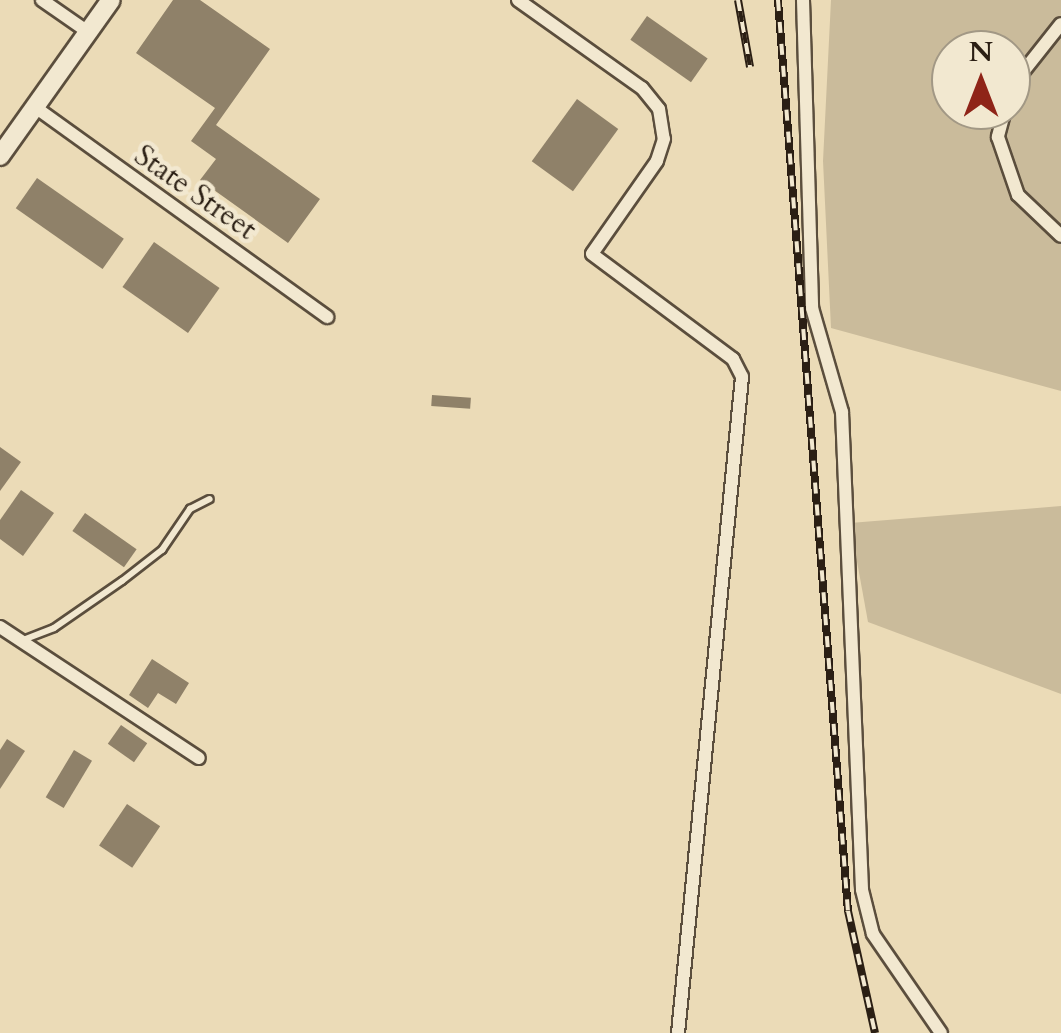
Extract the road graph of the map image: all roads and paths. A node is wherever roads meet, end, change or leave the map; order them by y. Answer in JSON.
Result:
{"nodes":[{"id":1,"x":42,"y":0,"type":"edge"},
{"id":2,"x":112,"y":0,"type":"edge"},
{"id":3,"x":518,"y":0,"type":"edge"},
{"id":4,"x":803,"y":0,"type":"edge"},
{"id":5,"x":1061,"y":24,"type":"edge"},
{"id":6,"x":88,"y":32,"type":"junction"},
{"id":7,"x":1031,"y":62,"type":"edge"},
{"id":8,"x":35,"y":108,"type":"junction"},
{"id":9,"x":1000,"y":130,"type":"edge"},
{"id":10,"x":0,"y":156,"type":"edge"},
{"id":11,"x":1061,"y":236,"type":"edge"},
{"id":12,"x":326,"y":317,"type":"dead end"},
{"id":13,"x":210,"y":499,"type":"dead end"},
{"id":14,"x":0,"y":626,"type":"edge"},
{"id":15,"x":21,"y":641,"type":"junction"},
{"id":16,"x":199,"y":758,"type":"dead end"},
{"id":17,"x":678,"y":1033,"type":"edge"},
{"id":18,"x":941,"y":1033,"type":"edge"}],
"edges":[{"from":1,"to":6,"type":"street"},
{"from":2,"to":6,"type":"street"},
{"from":3,"to":17,"type":"street"},
{"from":4,"to":18,"type":"street"},
{"from":5,"to":7,"type":"street"},
{"from":6,"to":8,"type":"street"},
{"from":8,"to":10,"type":"street"},
{"from":8,"to":12,"type":"street","name":"State Street"},
{"from":9,"to":11,"type":"street"},
{"from":13,"to":15,"type":"lane"},
{"from":14,"to":15,"type":"street"},
{"from":15,"to":16,"type":"street"}]}
